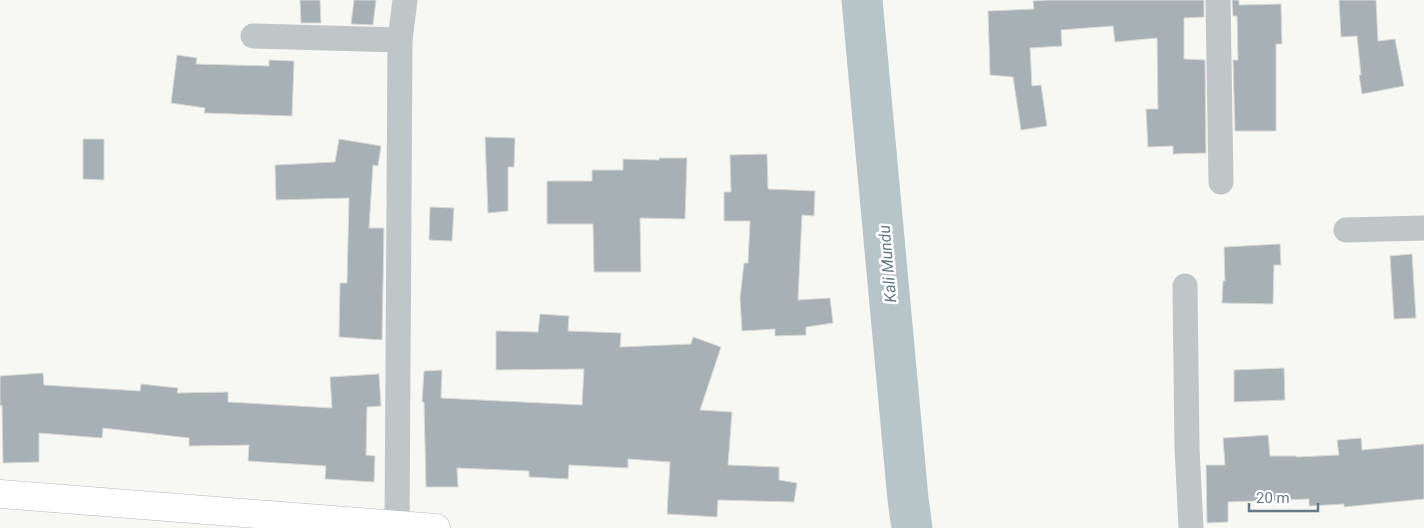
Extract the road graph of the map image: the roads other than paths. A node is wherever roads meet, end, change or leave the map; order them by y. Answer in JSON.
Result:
{"nodes":[{"id":1,"x":404,"y":0,"type":"edge"},
{"id":2,"x":1218,"y":0,"type":"edge"},
{"id":3,"x":253,"y":36,"type":"dead end"},
{"id":4,"x":400,"y":40,"type":"junction"},
{"id":5,"x":1221,"y":182,"type":"dead end"},
{"id":6,"x":1424,"y":228,"type":"edge"},
{"id":7,"x":1346,"y":230,"type":"dead end"},
{"id":8,"x":1185,"y":286,"type":"dead end"},
{"id":9,"x":0,"y":494,"type":"edge"},
{"id":10,"x":397,"y":527,"type":"edge"},
{"id":11,"x":436,"y":528,"type":"edge"},
{"id":12,"x":1191,"y":528,"type":"edge"}],
"edges":[{"from":1,"to":4,"type":"street"},
{"from":2,"to":5,"type":"street"},
{"from":3,"to":4,"type":"street"},
{"from":4,"to":10,"type":"street"},
{"from":6,"to":7,"type":"street"},
{"from":8,"to":12,"type":"street"},
{"from":9,"to":10,"type":"street"},
{"from":10,"to":11,"type":"street"}]}
